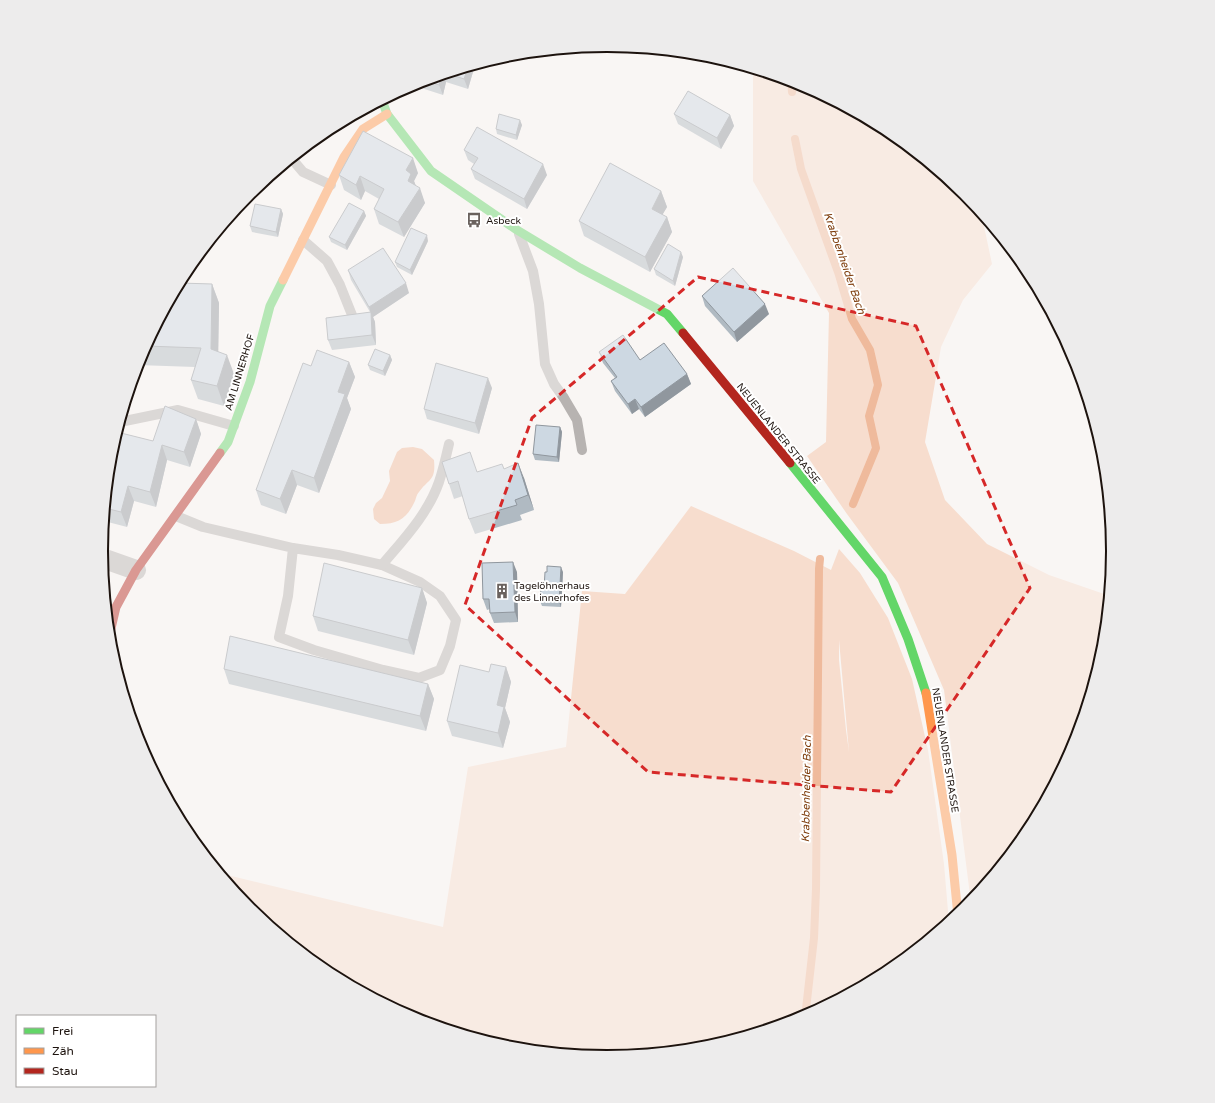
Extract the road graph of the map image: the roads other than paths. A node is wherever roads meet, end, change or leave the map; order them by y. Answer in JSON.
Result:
{"nodes":[{"id":1,"x":384,"y":106,"type":"edge"},
{"id":2,"x":387,"y":114,"type":"junction"},
{"id":3,"x":295,"y":162,"type":"edge"},
{"id":4,"x":331,"y":185,"type":"junction"},
{"id":5,"x":517,"y":230,"type":"junction"},
{"id":6,"x":303,"y":240,"type":"junction"},
{"id":7,"x":352,"y":315,"type":"edge"},
{"id":8,"x":125,"y":421,"type":"edge"},
{"id":9,"x":234,"y":426,"type":"junction"},
{"id":10,"x":449,"y":444,"type":"dead end"},
{"id":11,"x":582,"y":450,"type":"dead end"},
{"id":12,"x":176,"y":516,"type":"junction"},
{"id":13,"x":293,"y":548,"type":"junction"},
{"id":14,"x":108,"y":560,"type":"edge"},
{"id":15,"x":382,"y":565,"type":"junction"},
{"id":16,"x":136,"y":570,"type":"junction"},
{"id":17,"x":113,"y":621,"type":"edge"},
{"id":18,"x":957,"y":908,"type":"edge"}],
"edges":[{"from":1,"to":2,"type":"street","name":"NEUENLANDER STRASSE"},
{"from":2,"to":4,"type":"street","name":"AM LINNERHOF"},
{"from":2,"to":5,"type":"street","name":"NEUENLANDER STRASSE"},
{"from":3,"to":4,"type":"lane"},
{"from":4,"to":6,"type":"street","name":"AM LINNERHOF"},
{"from":5,"to":11,"type":"lane"},
{"from":5,"to":18,"type":"street","name":"NEUENLANDER STRASSE"},
{"from":6,"to":7,"type":"lane"},
{"from":6,"to":9,"type":"street","name":"AM LINNERHOF"},
{"from":8,"to":9,"type":"lane"},
{"from":9,"to":12,"type":"street","name":"AM LINNERHOF"},
{"from":10,"to":15,"type":"lane"},
{"from":12,"to":13,"type":"lane"},
{"from":12,"to":16,"type":"street","name":"AM LINNERHOF"},
{"from":13,"to":15,"type":"lane"},
{"from":13,"to":15,"type":"lane"},
{"from":14,"to":16,"type":"street"},
{"from":16,"to":17,"type":"street","name":"AM LINNERHOF"}]}
